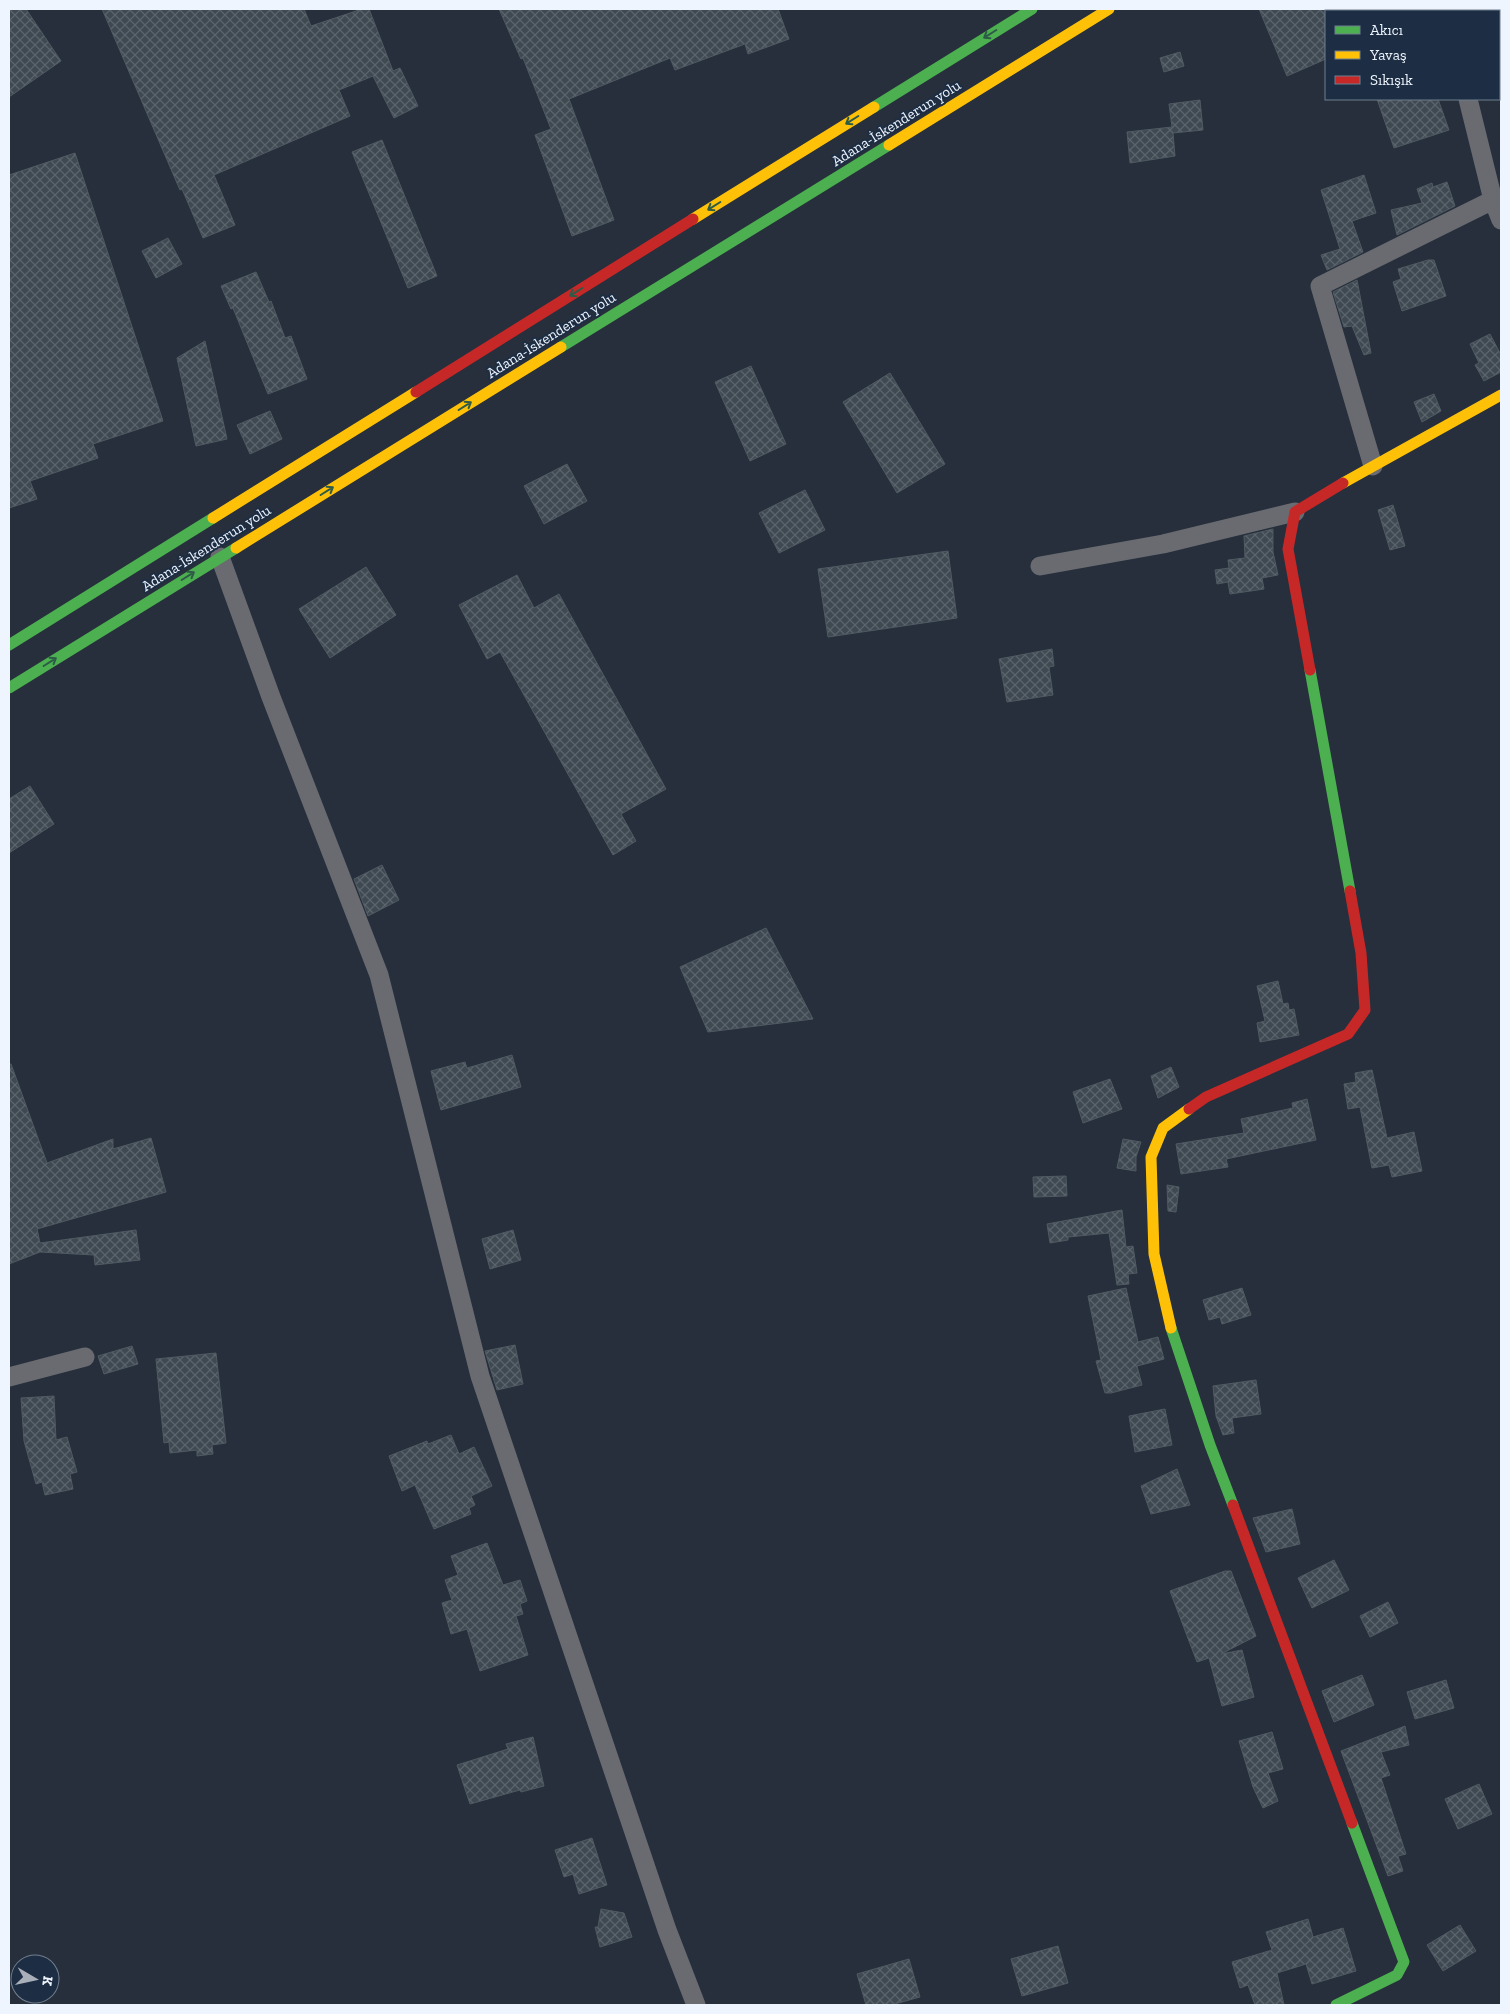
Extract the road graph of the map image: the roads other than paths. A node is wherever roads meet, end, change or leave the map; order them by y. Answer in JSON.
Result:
{"nodes":[{"id":1,"x":1032,"y":9,"type":"edge"},
{"id":2,"x":1109,"y":9,"type":"edge"},
{"id":3,"x":1468,"y":100,"type":"edge"},
{"id":4,"x":1493,"y":200,"type":"junction"},
{"id":5,"x":1501,"y":220,"type":"edge"},
{"id":6,"x":1501,"y":395,"type":"edge"},
{"id":7,"x":1373,"y":466,"type":"junction"},
{"id":8,"x":1295,"y":512,"type":"junction"},
{"id":9,"x":220,"y":557,"type":"junction"},
{"id":10,"x":1040,"y":566,"type":"dead end"},
{"id":11,"x":9,"y":645,"type":"edge"},
{"id":12,"x":9,"y":688,"type":"edge"},
{"id":13,"x":85,"y":1358,"type":"dead end"},
{"id":14,"x":9,"y":1377,"type":"edge"},
{"id":15,"x":696,"y":2005,"type":"edge"},
{"id":16,"x":1336,"y":2005,"type":"edge"}],
"edges":[{"from":1,"to":11,"type":"main road","one_way":true},
{"from":9,"to":2,"type":"main road","name":"Adana-İskenderun yolu","one_way":true},
{"from":3,"to":4,"type":"street"},
{"from":4,"to":5,"type":"street"},
{"from":4,"to":7,"type":"street"},
{"from":6,"to":7,"type":"main road"},
{"from":7,"to":8,"type":"main road"},
{"from":8,"to":10,"type":"street"},
{"from":8,"to":16,"type":"main road"},
{"from":12,"to":9,"type":"main road","name":"Adana-İskenderun yolu","one_way":true},
{"from":9,"to":15,"type":"street"},
{"from":13,"to":14,"type":"street"}]}
